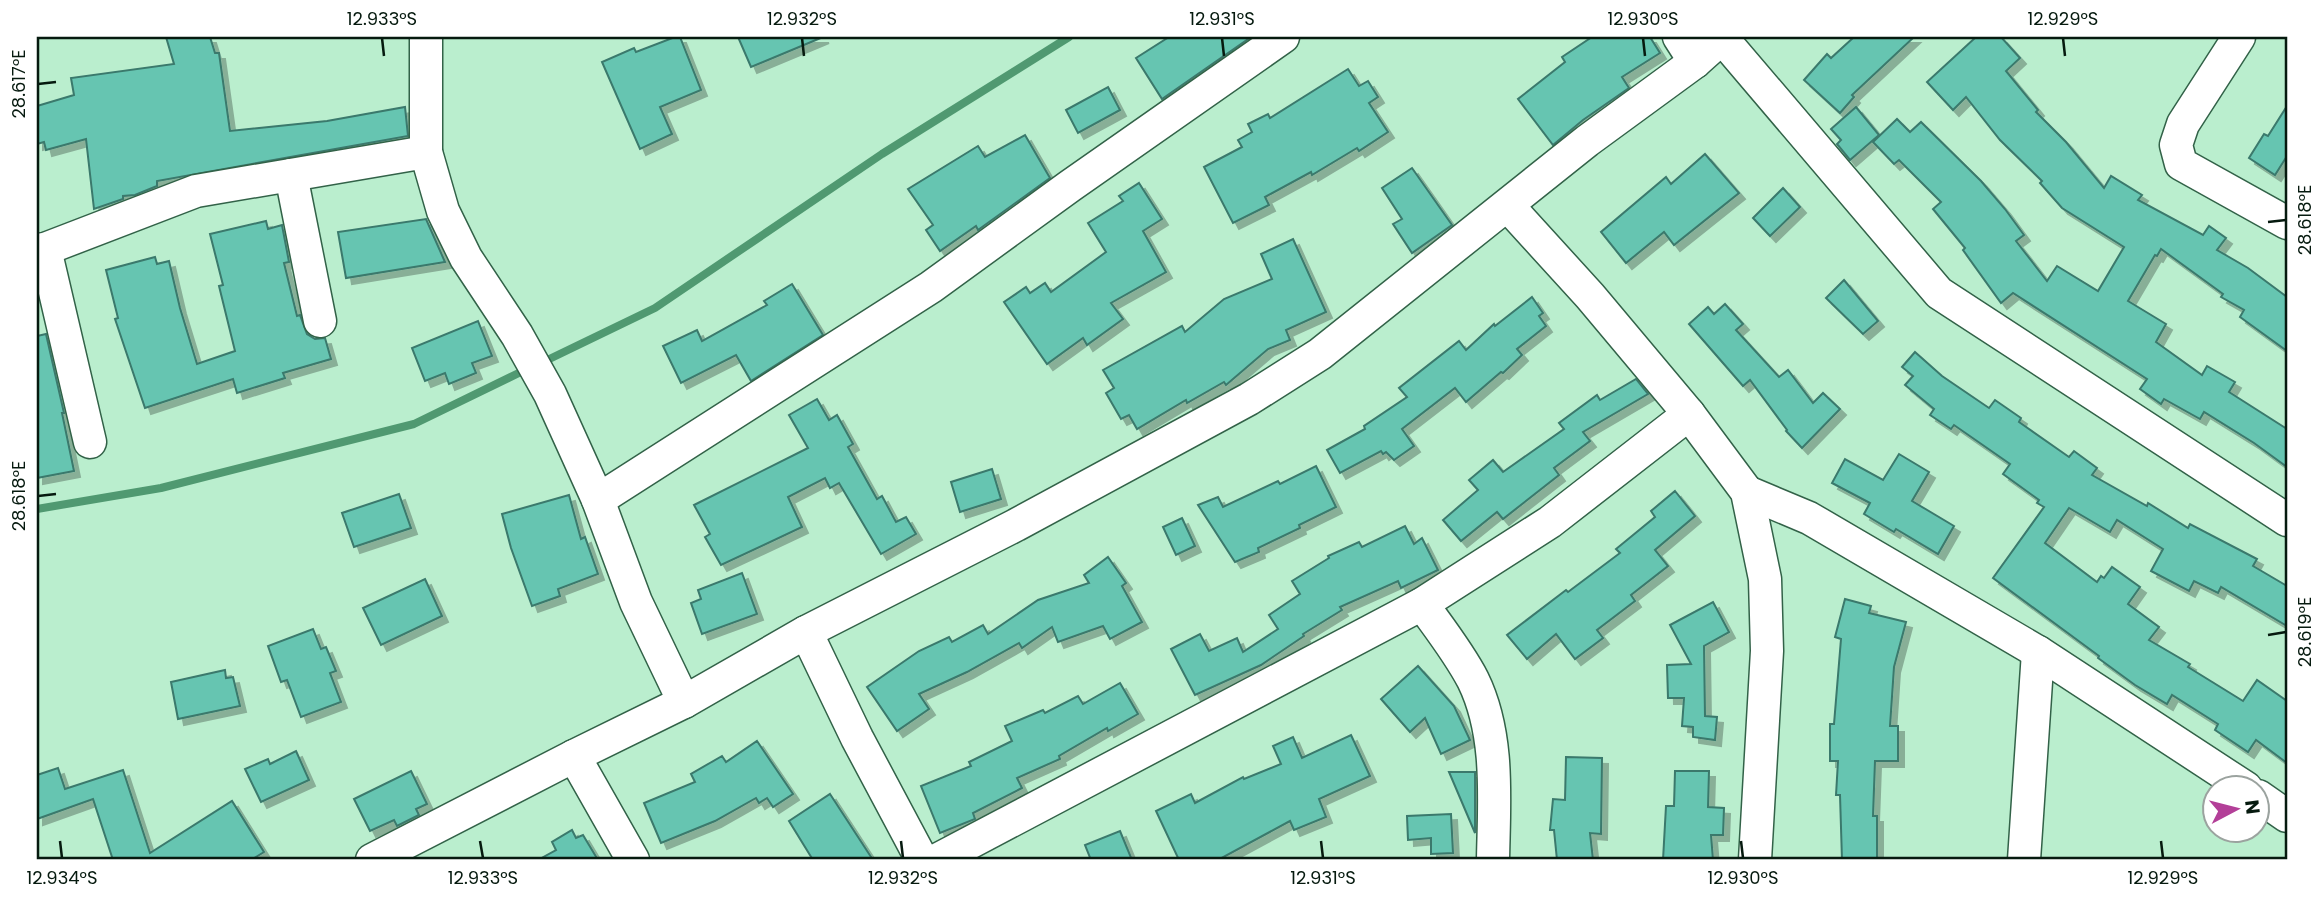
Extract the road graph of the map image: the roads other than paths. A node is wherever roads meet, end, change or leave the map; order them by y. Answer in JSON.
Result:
{"nodes":[{"id":1,"x":426,"y":37,"type":"edge"},
{"id":2,"x":1283,"y":37,"type":"edge"},
{"id":3,"x":1723,"y":37,"type":"edge"},
{"id":4,"x":2239,"y":37,"type":"edge"},
{"id":5,"x":1687,"y":49,"type":"edge"},
{"id":6,"x":426,"y":152,"type":"junction"},
{"id":7,"x":291,"y":174,"type":"junction"},
{"id":8,"x":1508,"y":206,"type":"junction"},
{"id":9,"x":2287,"y":223,"type":"edge"},
{"id":10,"x":41,"y":250,"type":"edge"},
{"id":11,"x":320,"y":321,"type":"dead end"},
{"id":12,"x":1689,"y":414,"type":"junction"},
{"id":13,"x":90,"y":442,"type":"dead end"},
{"id":14,"x":1746,"y":492,"type":"junction"},
{"id":15,"x":598,"y":500,"type":"junction"},
{"id":16,"x":2287,"y":520,"type":"edge"},
{"id":17,"x":1422,"y":604,"type":"junction"},
{"id":18,"x":806,"y":632,"type":"junction"},
{"id":19,"x":2038,"y":652,"type":"junction"},
{"id":20,"x":684,"y":702,"type":"junction"},
{"id":21,"x":574,"y":756,"type":"junction"},
{"id":22,"x":2223,"y":774,"type":"edge"},
{"id":23,"x":372,"y":860,"type":"edge"},
{"id":24,"x":633,"y":860,"type":"edge"},
{"id":25,"x":922,"y":860,"type":"edge"},
{"id":26,"x":937,"y":860,"type":"edge"},
{"id":27,"x":1493,"y":860,"type":"edge"},
{"id":28,"x":1755,"y":860,"type":"edge"},
{"id":29,"x":2024,"y":860,"type":"edge"}],
"edges":[{"from":1,"to":6,"type":"street"},
{"from":2,"to":15,"type":"street"},
{"from":3,"to":5,"type":"street"},
{"from":3,"to":16,"type":"street"},
{"from":4,"to":9,"type":"street"},
{"from":5,"to":8,"type":"street"},
{"from":6,"to":7,"type":"street"},
{"from":6,"to":15,"type":"street"},
{"from":7,"to":10,"type":"street"},
{"from":7,"to":11,"type":"street"},
{"from":8,"to":12,"type":"street"},
{"from":8,"to":18,"type":"street"},
{"from":10,"to":13,"type":"street"},
{"from":12,"to":14,"type":"street"},
{"from":12,"to":17,"type":"street"},
{"from":14,"to":19,"type":"street"},
{"from":14,"to":28,"type":"street"},
{"from":15,"to":20,"type":"street"},
{"from":17,"to":26,"type":"street"},
{"from":17,"to":27,"type":"street"},
{"from":18,"to":20,"type":"street"},
{"from":18,"to":25,"type":"street"},
{"from":19,"to":22,"type":"street"},
{"from":19,"to":29,"type":"street"},
{"from":20,"to":21,"type":"street"},
{"from":21,"to":23,"type":"street"},
{"from":21,"to":24,"type":"street"}]}
